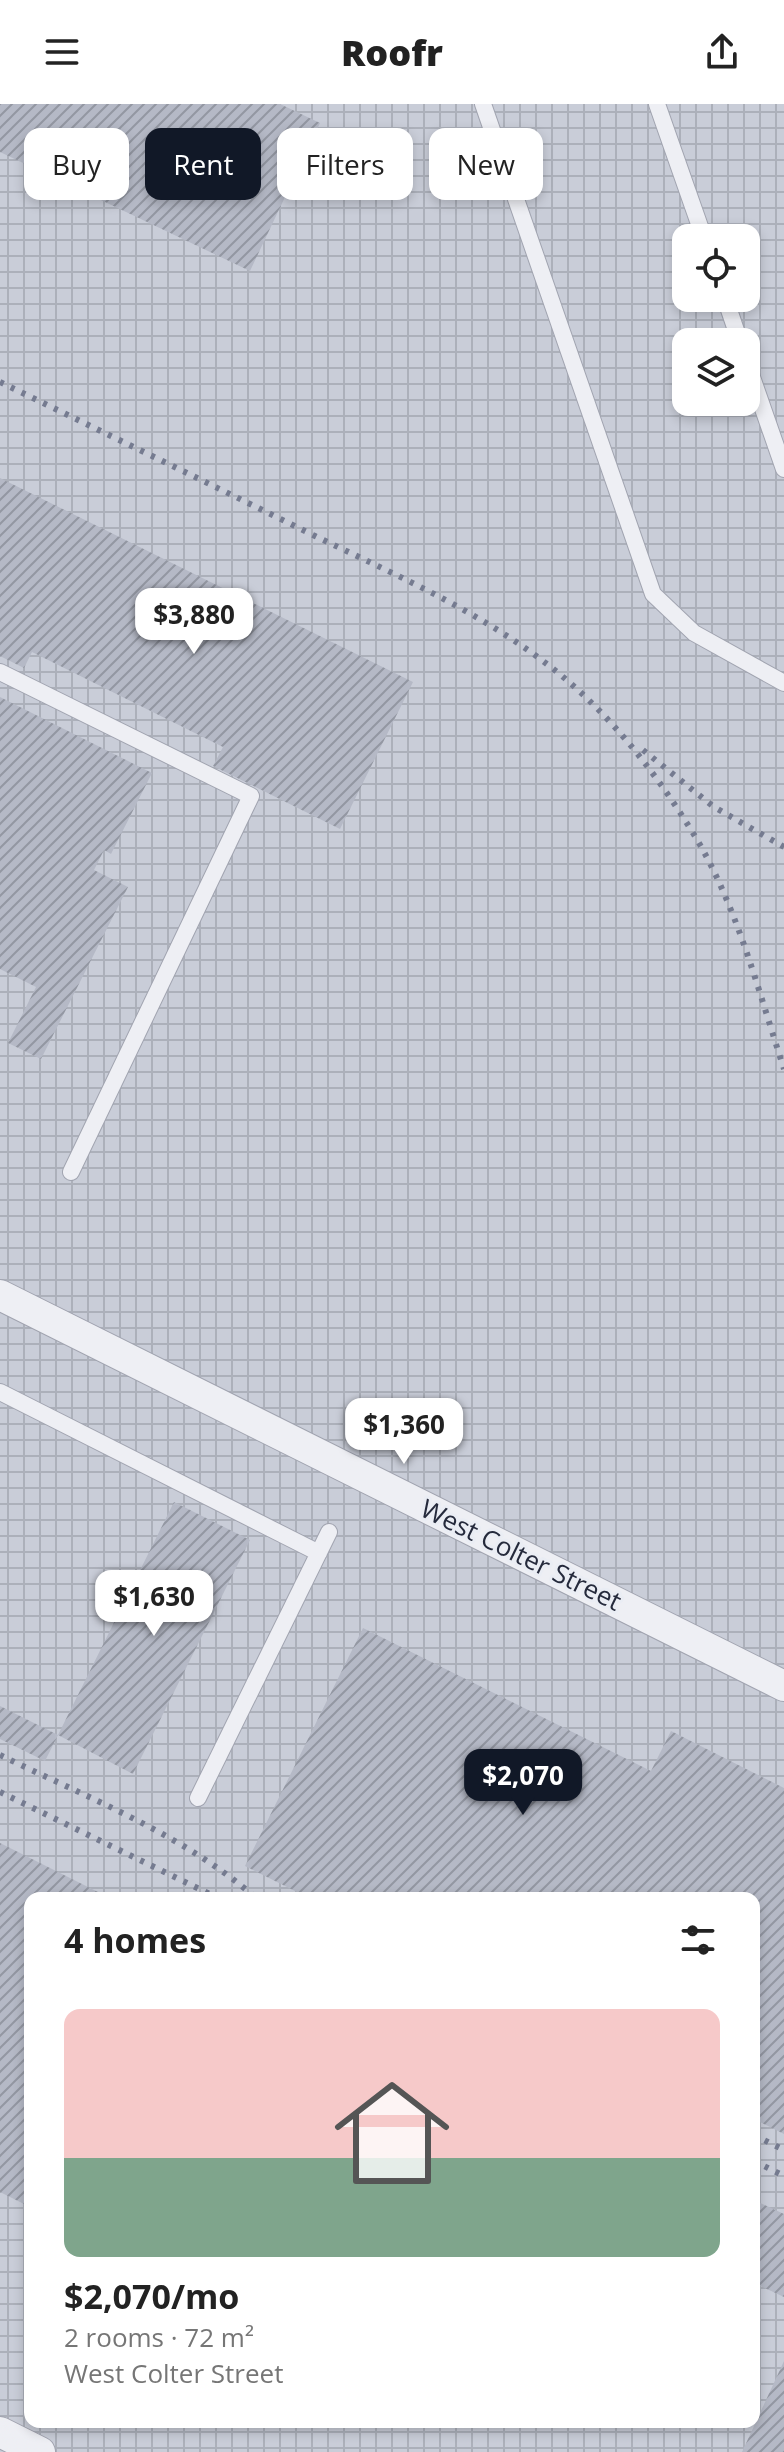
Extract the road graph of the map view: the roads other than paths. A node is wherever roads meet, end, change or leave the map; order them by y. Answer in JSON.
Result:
{"nodes":[{"id":1,"x":483,"y":104,"type":"edge"},
{"id":2,"x":657,"y":104,"type":"edge"},
{"id":3,"x":699,"y":224,"type":"edge"},
{"id":4,"x":760,"y":400,"type":"edge"},
{"id":5,"x":784,"y":469,"type":"edge"},
{"id":6,"x":0,"y":672,"type":"edge"},
{"id":7,"x":784,"y":683,"type":"edge"},
{"id":8,"x":71,"y":1172,"type":"dead end"},
{"id":9,"x":0,"y":1295,"type":"edge"},
{"id":10,"x":0,"y":1392,"type":"edge"},
{"id":11,"x":329,"y":1532,"type":"dead end"},
{"id":12,"x":319,"y":1553,"type":"junction"},
{"id":13,"x":784,"y":1686,"type":"edge"},
{"id":14,"x":198,"y":1798,"type":"dead end"},
{"id":15,"x":0,"y":2432,"type":"edge"},
{"id":16,"x":40,"y":2452,"type":"edge"}],
"edges":[{"from":1,"to":7,"type":"lane"},
{"from":2,"to":3,"type":"lane"},
{"from":4,"to":5,"type":"lane"},
{"from":6,"to":8,"type":"lane"},
{"from":9,"to":13,"type":"street","name":"West Colter Street"},
{"from":10,"to":12,"type":"lane"},
{"from":11,"to":12,"type":"lane"},
{"from":12,"to":14,"type":"lane"},
{"from":15,"to":16,"type":"street"}]}
